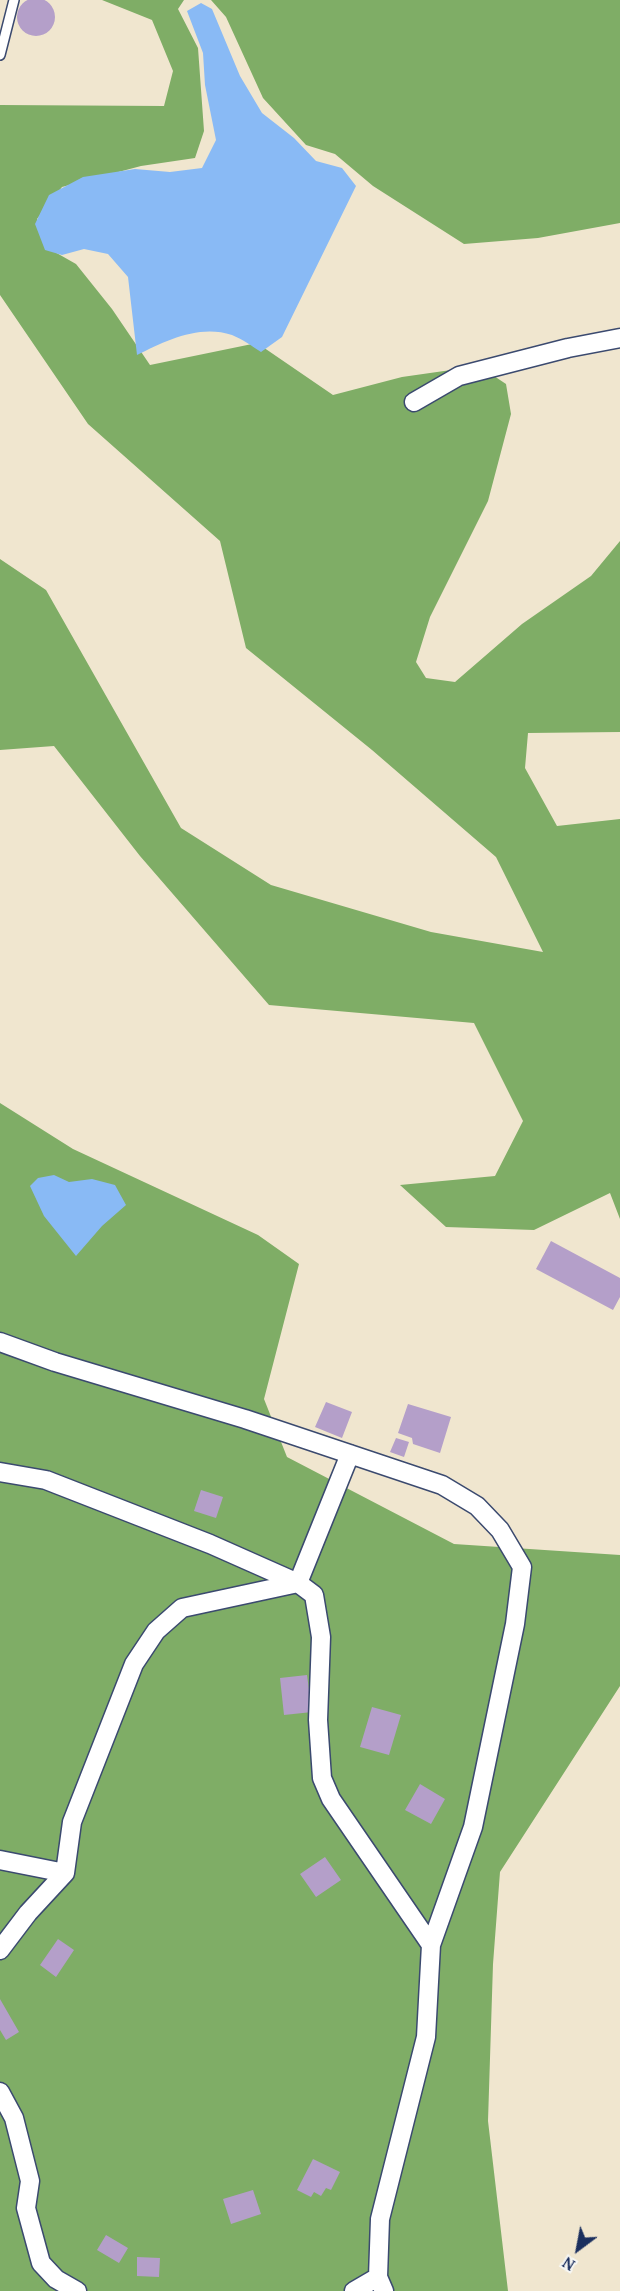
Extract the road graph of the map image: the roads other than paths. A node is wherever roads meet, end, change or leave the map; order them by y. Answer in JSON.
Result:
{"nodes":[{"id":1,"x":14,"y":0,"type":"edge"},
{"id":2,"x":0,"y":55,"type":"edge"},
{"id":3,"x":620,"y":338,"type":"edge"},
{"id":4,"x":414,"y":402,"type":"dead end"},
{"id":5,"x":0,"y":1342,"type":"edge"},
{"id":6,"x":350,"y":1454,"type":"junction"},
{"id":7,"x":0,"y":1472,"type":"edge"},
{"id":8,"x":298,"y":1583,"type":"junction"},
{"id":9,"x":0,"y":1860,"type":"edge"},
{"id":10,"x":65,"y":1873,"type":"junction"},
{"id":11,"x":431,"y":1945,"type":"junction"},
{"id":12,"x":0,"y":1950,"type":"edge"},
{"id":13,"x":0,"y":2092,"type":"edge"},
{"id":14,"x":381,"y":2284,"type":"edge"},
{"id":15,"x":77,"y":2291,"type":"edge"},
{"id":16,"x":354,"y":2291,"type":"edge"}],
"edges":[{"from":1,"to":2,"type":"lane"},
{"from":3,"to":4,"type":"street"},
{"from":5,"to":6,"type":"street"},
{"from":6,"to":8,"type":"street"},
{"from":6,"to":11,"type":"street"},
{"from":7,"to":8,"type":"street"},
{"from":8,"to":10,"type":"street"},
{"from":8,"to":11,"type":"street"},
{"from":9,"to":10,"type":"street"},
{"from":10,"to":12,"type":"street"},
{"from":11,"to":14,"type":"street"},
{"from":13,"to":15,"type":"street"},
{"from":14,"to":16,"type":"street"}]}
